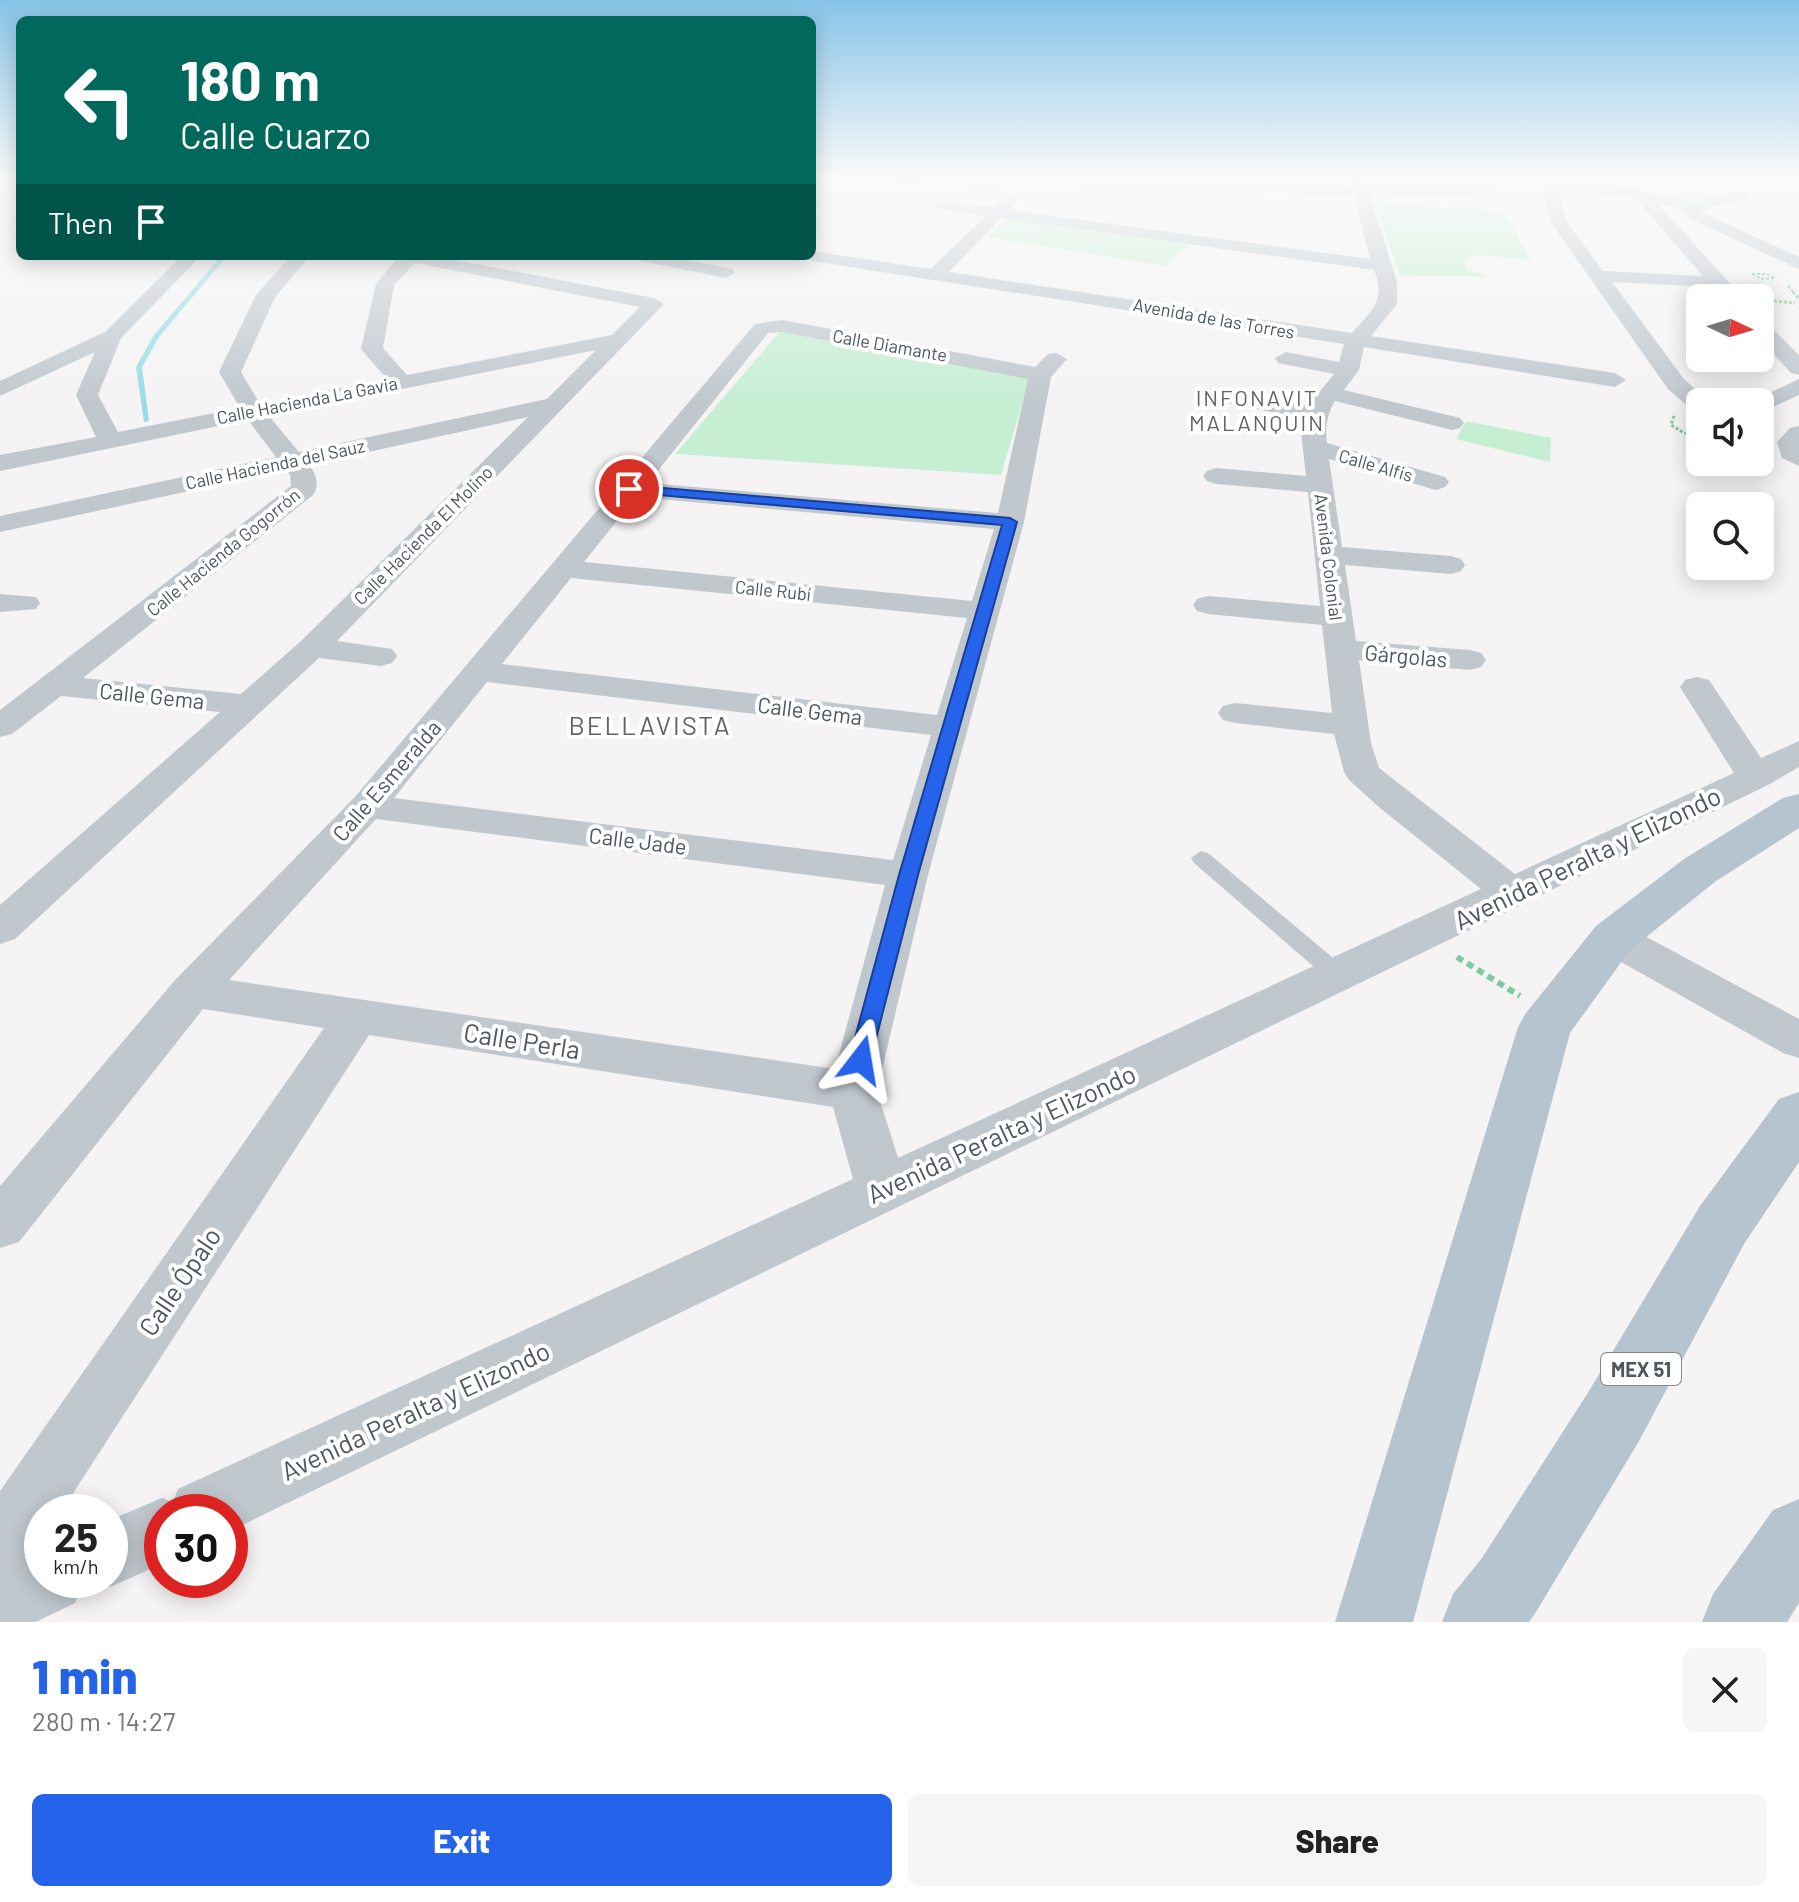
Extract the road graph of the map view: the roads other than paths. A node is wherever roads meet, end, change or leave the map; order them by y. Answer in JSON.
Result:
{"nodes":[{"id":1,"x":866,"y":253,"type":"edge"},
{"id":2,"x":958,"y":253,"type":"edge"},
{"id":3,"x":1243,"y":253,"type":"edge"},
{"id":4,"x":1298,"y":253,"type":"edge"},
{"id":5,"x":1378,"y":253,"type":"edge"},
{"id":6,"x":1581,"y":253,"type":"edge"},
{"id":7,"x":1692,"y":253,"type":"edge"},
{"id":8,"x":1774,"y":253,"type":"edge"},
{"id":9,"x":1309,"y":254,"type":"joint"},
{"id":10,"x":816,"y":256,"type":"edge"},
{"id":11,"x":188,"y":260,"type":"edge"},
{"id":12,"x":297,"y":260,"type":"edge"},
{"id":13,"x":406,"y":260,"type":"edge"},
{"id":14,"x":430,"y":260,"type":"edge"},
{"id":15,"x":660,"y":260,"type":"edge"},
{"id":16,"x":1231,"y":260,"type":"dead end"},
{"id":17,"x":857,"y":261,"type":"junction"},
{"id":18,"x":1799,"y":264,"type":"edge"},
{"id":19,"x":1381,"y":266,"type":"junction"},
{"id":20,"x":937,"y":273,"type":"junction"},
{"id":21,"x":725,"y":274,"type":"dead end"},
{"id":22,"x":1598,"y":276,"type":"junction"},
{"id":23,"x":833,"y":282,"type":"dead end"},
{"id":24,"x":1718,"y":282,"type":"joint"},
{"id":25,"x":1033,"y":288,"type":"junction"},
{"id":26,"x":1143,"y":305,"type":"junction"},
{"id":27,"x":1002,"y":306,"type":"dead end"},
{"id":28,"x":1124,"y":320,"type":"dead end"},
{"id":29,"x":762,"y":328,"type":"joint"},
{"id":30,"x":112,"y":336,"type":"junction"},
{"id":31,"x":616,"y":340,"type":"junction"},
{"id":32,"x":1355,"y":342,"type":"junction"},
{"id":33,"x":1774,"y":342,"type":"edge"},
{"id":34,"x":1286,"y":358,"type":"dead end"},
{"id":35,"x":1799,"y":368,"type":"edge"},
{"id":36,"x":1348,"y":370,"type":"junction"},
{"id":37,"x":1615,"y":380,"type":"dead end"},
{"id":38,"x":400,"y":381,"type":"junction"},
{"id":39,"x":1799,"y":386,"type":"edge"},
{"id":40,"x":0,"y":389,"type":"edge"},
{"id":41,"x":1686,"y":393,"type":"edge"},
{"id":42,"x":1216,"y":394,"type":"dead end"},
{"id":43,"x":1774,"y":399,"type":"edge"},
{"id":44,"x":1324,"y":404,"type":"junction"},
{"id":45,"x":551,"y":405,"type":"junction"},
{"id":46,"x":253,"y":411,"type":"junction"},
{"id":47,"x":1452,"y":423,"type":"dead end"},
{"id":48,"x":109,"y":439,"type":"junction"},
{"id":49,"x":1316,"y":448,"type":"junction"},
{"id":50,"x":290,"y":461,"type":"junction"},
{"id":51,"x":0,"y":463,"type":"edge"},
{"id":52,"x":1216,"y":476,"type":"dead end"},
{"id":53,"x":1436,"y":482,"type":"dead end"},
{"id":54,"x":1320,"y":485,"type":"junction"},
{"id":55,"x":629,"y":489,"type":"junction"},
{"id":56,"x":1010,"y":522,"type":"junction"},
{"id":57,"x":0,"y":524,"type":"edge"},
{"id":58,"x":1329,"y":555,"type":"junction"},
{"id":59,"x":1451,"y":565,"type":"dead end"},
{"id":60,"x":563,"y":569,"type":"junction"},
{"id":61,"x":1208,"y":605,"type":"dead end"},
{"id":62,"x":984,"y":611,"type":"junction"},
{"id":63,"x":1337,"y":617,"type":"junction"},
{"id":64,"x":312,"y":648,"type":"junction"},
{"id":65,"x":1341,"y":649,"type":"junction"},
{"id":66,"x":381,"y":656,"type":"dead end"},
{"id":67,"x":1470,"y":660,"type":"dead end"},
{"id":68,"x":479,"y":671,"type":"junction"},
{"id":69,"x":55,"y":685,"type":"junction"},
{"id":70,"x":1697,"y":687,"type":"dead end"},
{"id":71,"x":250,"y":705,"type":"junction"},
{"id":72,"x":1235,"y":713,"type":"dead end"},
{"id":73,"x":1351,"y":725,"type":"junction"},
{"id":74,"x":0,"y":727,"type":"edge"},
{"id":75,"x":951,"y":727,"type":"junction"},
{"id":76,"x":1799,"y":752,"type":"edge"},
{"id":77,"x":1777,"y":792,"type":"edge"},
{"id":78,"x":367,"y":806,"type":"junction"},
{"id":79,"x":1201,"y":858,"type":"dead end"},
{"id":80,"x":908,"y":875,"type":"junction"},
{"id":81,"x":1512,"y":892,"type":"junction"},
{"id":82,"x":0,"y":929,"type":"edge"},
{"id":83,"x":1613,"y":938,"type":"junction"},
{"id":84,"x":1337,"y":974,"type":"junction"},
{"id":85,"x":192,"y":991,"type":"junction"},
{"id":86,"x":358,"y":1015,"type":"junction"},
{"id":87,"x":1799,"y":1040,"type":"edge"},
{"id":88,"x":853,"y":1091,"type":"junction"},
{"id":89,"x":1799,"y":1115,"type":"edge"},
{"id":90,"x":882,"y":1189,"type":"junction"},
{"id":91,"x":0,"y":1225,"type":"edge"},
{"id":92,"x":239,"y":1494,"type":"edge"},
{"id":93,"x":1799,"y":1536,"type":"edge"},
{"id":94,"x":0,"y":1547,"type":"edge"},
{"id":95,"x":24,"y":1593,"type":"edge"},
{"id":96,"x":0,"y":1604,"type":"edge"},
{"id":97,"x":1374,"y":1622,"type":"edge"},
{"id":98,"x":1481,"y":1622,"type":"edge"},
{"id":99,"x":1741,"y":1622,"type":"edge"}],
"edges":[{"from":1,"to":17,"type":"street"},
{"from":2,"to":20,"type":"street"},
{"from":3,"to":16,"type":"street"},
{"from":4,"to":9,"type":"street"},
{"from":5,"to":19,"type":"street"},
{"from":6,"to":22,"type":"street"},
{"from":7,"to":24,"type":"street"},
{"from":8,"to":18,"type":"street"},
{"from":9,"to":19,"type":"street"},
{"from":10,"to":17,"type":"street","name":"Avenida de las Torres"},
{"from":11,"to":30,"type":"street"},
{"from":12,"to":46,"type":"street","name":"Calle Hacienda Gogorrón"},
{"from":13,"to":38,"type":"street"},
{"from":14,"to":31,"type":"street","name":"Calle Hacienda El Molino"},
{"from":15,"to":21,"type":"street"},
{"from":17,"to":20,"type":"street","name":"Avenida de las Torres"},
{"from":17,"to":23,"type":"street"},
{"from":19,"to":32,"type":"street"},
{"from":20,"to":25,"type":"street","name":"Avenida de las Torres"},
{"from":22,"to":24,"type":"street"},
{"from":22,"to":41,"type":"street"},
{"from":25,"to":26,"type":"street","name":"Avenida de las Torres"},
{"from":25,"to":27,"type":"street"},
{"from":26,"to":28,"type":"street"},
{"from":26,"to":32,"type":"street","name":"Avenida de las Torres"},
{"from":29,"to":55,"type":"street","name":"Calle Esmeralda"},
{"from":29,"to":56,"type":"street","name":"Calle Diamante"},
{"from":30,"to":40,"type":"street"},
{"from":30,"to":48,"type":"street"},
{"from":31,"to":38,"type":"street","name":"Calle Hacienda La Gavia"},
{"from":31,"to":45,"type":"street","name":"Calle Hacienda El Molino"},
{"from":32,"to":36,"type":"street"},
{"from":32,"to":37,"type":"street","name":"Avenida de las Torres"},
{"from":33,"to":35,"type":"street"},
{"from":34,"to":36,"type":"street"},
{"from":36,"to":44,"type":"street"},
{"from":38,"to":46,"type":"street","name":"Calle Hacienda La Gavia"},
{"from":39,"to":43,"type":"street"},
{"from":42,"to":44,"type":"street"},
{"from":44,"to":47,"type":"street"},
{"from":44,"to":49,"type":"street","name":"Avenida Colonial"},
{"from":45,"to":50,"type":"street","name":"Calle Hacienda del Sauz"},
{"from":45,"to":64,"type":"street","name":"Calle Hacienda El Molino"},
{"from":46,"to":48,"type":"street","name":"Calle Hacienda La Gavia"},
{"from":46,"to":50,"type":"street","name":"Calle Hacienda Gogorrón"},
{"from":48,"to":51,"type":"street","name":"Calle Hacienda La Gavia"},
{"from":49,"to":53,"type":"street","name":"Calle Alfis"},
{"from":49,"to":54,"type":"street","name":"Avenida Colonial"},
{"from":50,"to":57,"type":"street","name":"Calle Hacienda del Sauz"},
{"from":50,"to":69,"type":"street","name":"Calle Hacienda Gogorrón"},
{"from":52,"to":54,"type":"street"},
{"from":54,"to":58,"type":"street","name":"Avenida Colonial"},
{"from":55,"to":56,"type":"street"},
{"from":55,"to":60,"type":"street","name":"Calle Esmeralda"},
{"from":56,"to":62,"type":"street","name":"Calle Diamante"},
{"from":58,"to":59,"type":"street"},
{"from":58,"to":63,"type":"street","name":"Avenida Colonial"},
{"from":60,"to":62,"type":"street","name":"Calle Rubí"},
{"from":60,"to":68,"type":"street","name":"Calle Esmeralda"},
{"from":61,"to":63,"type":"street"},
{"from":62,"to":75,"type":"street","name":"Calle Diamante"},
{"from":63,"to":65,"type":"street","name":"Avenida Colonial"},
{"from":64,"to":66,"type":"street"},
{"from":64,"to":71,"type":"street","name":"Calle Hacienda El Molino"},
{"from":65,"to":67,"type":"street","name":"Gárgolas"},
{"from":65,"to":73,"type":"street","name":"Avenida Colonial"},
{"from":68,"to":75,"type":"street","name":"Calle Gema"},
{"from":68,"to":78,"type":"street","name":"Calle Esmeralda"},
{"from":69,"to":71,"type":"street","name":"Calle Gema"},
{"from":69,"to":74,"type":"street","name":"Calle Hacienda Gogorrón"},
{"from":70,"to":77,"type":"street"},
{"from":71,"to":82,"type":"street","name":"Calle Hacienda El Molino"},
{"from":72,"to":73,"type":"street"},
{"from":73,"to":81,"type":"street","name":"Avenida Colonial"},
{"from":75,"to":80,"type":"street","name":"Calle Diamante"},
{"from":76,"to":77,"type":"street","name":"Avenida Peralta y Elizondo"},
{"from":77,"to":81,"type":"street","name":"Avenida Peralta y Elizondo"},
{"from":77,"to":83,"type":"main road"},
{"from":78,"to":80,"type":"street","name":"Calle Jade"},
{"from":78,"to":85,"type":"street","name":"Calle Esmeralda"},
{"from":79,"to":84,"type":"lane"},
{"from":80,"to":88,"type":"street","name":"Calle Diamante"},
{"from":81,"to":84,"type":"street","name":"Avenida Peralta y Elizondo"},
{"from":83,"to":87,"type":"street"},
{"from":83,"to":97,"type":"main road"},
{"from":84,"to":90,"type":"street","name":"Avenida Peralta y Elizondo"},
{"from":85,"to":86,"type":"street","name":"Calle Perla"},
{"from":85,"to":91,"type":"street","name":"Calle Esmeralda"},
{"from":86,"to":88,"type":"street","name":"Calle Perla"},
{"from":86,"to":94,"type":"street","name":"Calle Ópalo"},
{"from":88,"to":90,"type":"street"},
{"from":89,"to":98,"type":"main road","number":"MEX 51"},
{"from":90,"to":92,"type":"street","name":"Avenida Peralta y Elizondo"},
{"from":93,"to":99,"type":"main road"},
{"from":95,"to":96,"type":"street"}]}
